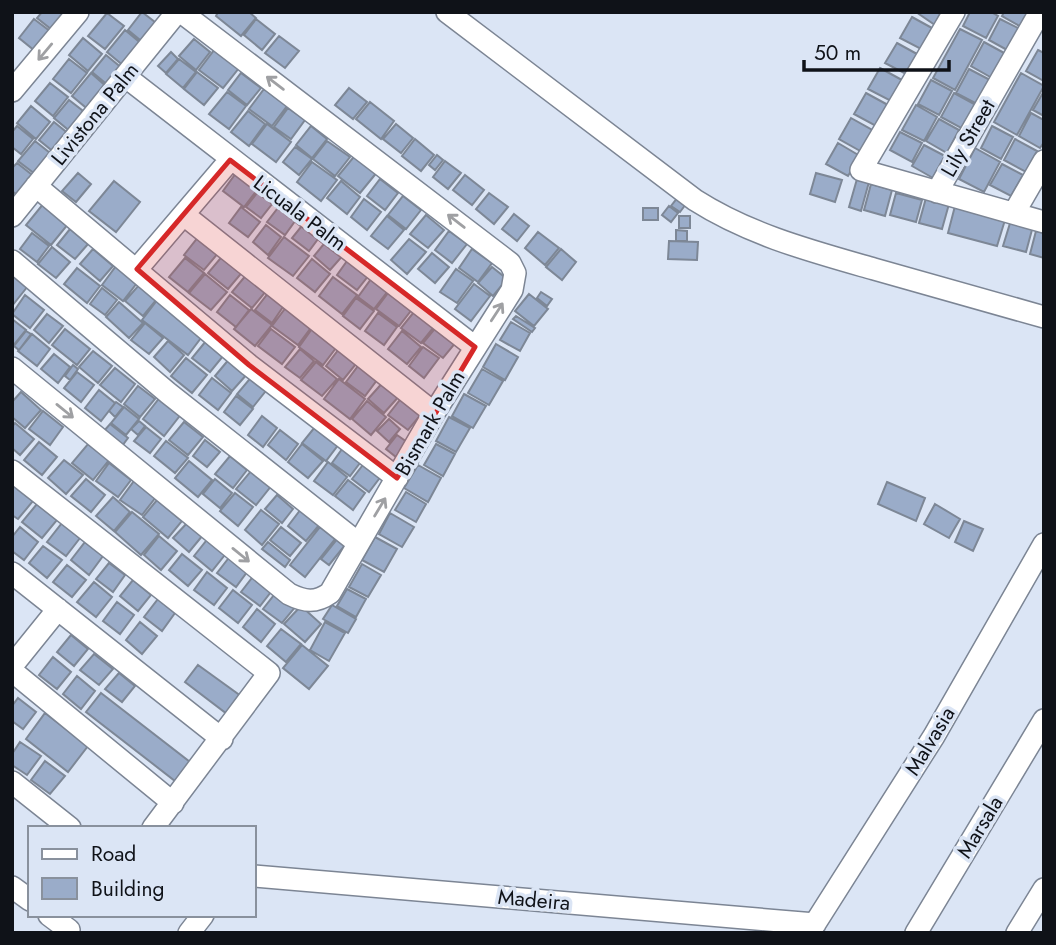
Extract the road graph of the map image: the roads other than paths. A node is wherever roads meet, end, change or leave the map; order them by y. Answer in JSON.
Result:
{"nodes":[{"id":1,"x":78,"y":12,"type":"edge"},
{"id":2,"x":179,"y":12,"type":"edge"},
{"id":3,"x":447,"y":12,"type":"edge"},
{"id":4,"x":954,"y":12,"type":"edge"},
{"id":5,"x":1040,"y":12,"type":"edge"},
{"id":6,"x":126,"y":77,"type":"junction"},
{"id":7,"x":12,"y":91,"type":"edge"},
{"id":8,"x":230,"y":160,"type":"junction"},
{"id":9,"x":1044,"y":161,"type":"edge"},
{"id":10,"x":36,"y":186,"type":"junction"},
{"id":11,"x":937,"y":192,"type":"junction"},
{"id":12,"x":1014,"y":213,"type":"junction"},
{"id":13,"x":184,"y":215,"type":"junction"},
{"id":14,"x":12,"y":216,"type":"edge"},
{"id":15,"x":1044,"y":222,"type":"edge"},
{"id":16,"x":12,"y":261,"type":"edge"},
{"id":17,"x":137,"y":269,"type":"junction"},
{"id":18,"x":1044,"y":317,"type":"edge"},
{"id":19,"x":475,"y":347,"type":"junction"},
{"id":20,"x":12,"y":368,"type":"edge"},
{"id":21,"x":434,"y":413,"type":"junction"},
{"id":22,"x":12,"y":471,"type":"edge"},
{"id":23,"x":397,"y":478,"type":"junction"},
{"id":24,"x":358,"y":543,"type":"junction"},
{"id":25,"x":1044,"y":544,"type":"edge"},
{"id":26,"x":12,"y":573,"type":"edge"},
{"id":27,"x":58,"y":609,"type":"junction"},
{"id":28,"x":12,"y":669,"type":"edge"},
{"id":29,"x":1044,"y":720,"type":"edge"},
{"id":30,"x":222,"y":739,"type":"junction"},
{"id":31,"x":12,"y":782,"type":"edge"},
{"id":32,"x":173,"y":803,"type":"junction"},
{"id":33,"x":67,"y":826,"type":"edge"},
{"id":34,"x":155,"y":826,"type":"edge"},
{"id":35,"x":256,"y":876,"type":"edge"},
{"id":36,"x":12,"y":887,"type":"edge"},
{"id":37,"x":1044,"y":889,"type":"edge"},
{"id":38,"x":28,"y":899,"type":"edge"},
{"id":39,"x":53,"y":917,"type":"edge"},
{"id":40,"x":201,"y":917,"type":"edge"},
{"id":41,"x":73,"y":926,"type":"edge"},
{"id":42,"x":812,"y":928,"type":"edge"},
{"id":43,"x":188,"y":933,"type":"edge"},
{"id":44,"x":916,"y":933,"type":"edge"},
{"id":45,"x":1017,"y":933,"type":"edge"}],
"edges":[{"from":1,"to":7,"type":"street","one_way":true},
{"from":2,"to":6,"type":"street","name":"Livistona Palm"},
{"from":19,"to":2,"type":"street","name":"Bismark Palm","one_way":true},
{"from":3,"to":18,"type":"street"},
{"from":4,"to":11,"type":"street"},
{"from":5,"to":11,"type":"street","name":"Lily Street"},
{"from":6,"to":8,"type":"street","name":"Licuala Palm"},
{"from":6,"to":10,"type":"street","name":"Livistona Palm"},
{"from":8,"to":13,"type":"street"},
{"from":8,"to":19,"type":"street","name":"Licuala Palm"},
{"from":9,"to":12,"type":"street"},
{"from":10,"to":14,"type":"street","name":"Livistona Palm"},
{"from":10,"to":17,"type":"street"},
{"from":11,"to":12,"type":"street"},
{"from":12,"to":15,"type":"street"},
{"from":13,"to":17,"type":"street"},
{"from":13,"to":21,"type":"street"},
{"from":16,"to":24,"type":"street"},
{"from":17,"to":23,"type":"street"},
{"from":19,"to":21,"type":"street","name":"Bismark Palm"},
{"from":20,"to":24,"type":"street","name":"Bismark Palm","one_way":true},
{"from":21,"to":23,"type":"street","name":"Bismark Palm"},
{"from":22,"to":30,"type":"street"},
{"from":24,"to":23,"type":"street","name":"Bismark Palm","one_way":true},
{"from":25,"to":42,"type":"street","name":"Malvasia"},
{"from":26,"to":27,"type":"street"},
{"from":27,"to":28,"type":"street"},
{"from":27,"to":30,"type":"street"},
{"from":28,"to":32,"type":"street"},
{"from":29,"to":44,"type":"street","name":"Marsala"},
{"from":30,"to":32,"type":"street"},
{"from":31,"to":33,"type":"street"},
{"from":32,"to":34,"type":"street"},
{"from":35,"to":42,"type":"street","name":"Madeira"},
{"from":36,"to":38,"type":"street"},
{"from":37,"to":45,"type":"street"},
{"from":39,"to":41,"type":"street"},
{"from":40,"to":43,"type":"street"}]}
